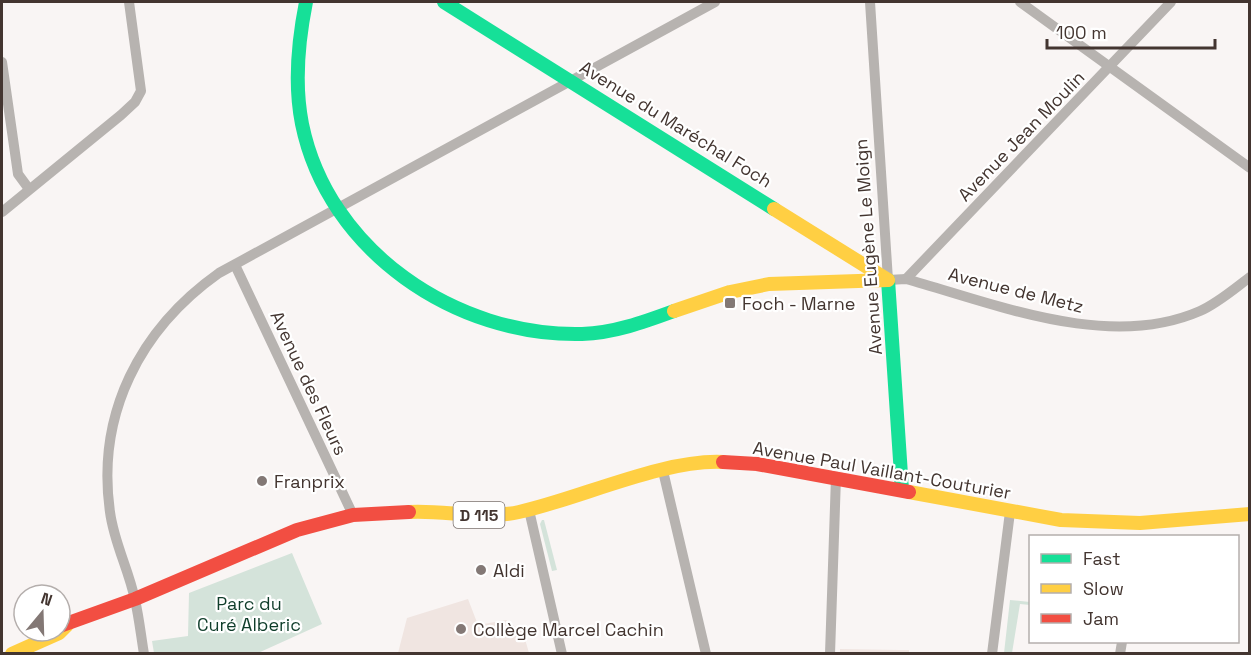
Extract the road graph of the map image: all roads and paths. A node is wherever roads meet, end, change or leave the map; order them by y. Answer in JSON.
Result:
{"nodes":[{"id":1,"x":129,"y":2,"type":"edge"},
{"id":2,"x":306,"y":2,"type":"edge"},
{"id":3,"x":444,"y":2,"type":"edge"},
{"id":4,"x":715,"y":2,"type":"edge"},
{"id":5,"x":870,"y":2,"type":"edge"},
{"id":6,"x":1020,"y":2,"type":"edge"},
{"id":7,"x":1171,"y":2,"type":"edge"},
{"id":8,"x":2,"y":62,"type":"edge"},
{"id":9,"x":1110,"y":67,"type":"junction"},
{"id":10,"x":573,"y":81,"type":"junction"},
{"id":11,"x":1250,"y":168,"type":"edge"},
{"id":12,"x":29,"y":189,"type":"junction"},
{"id":13,"x":338,"y":208,"type":"junction"},
{"id":14,"x":2,"y":212,"type":"edge"},
{"id":15,"x":864,"y":264,"type":"junction"},
{"id":16,"x":236,"y":265,"type":"junction"},
{"id":17,"x":1250,"y":277,"type":"edge"},
{"id":18,"x":888,"y":279,"type":"junction"},
{"id":19,"x":906,"y":279,"type":"junction"},
{"id":20,"x":860,"y":280,"type":"junction"},
{"id":21,"x":663,"y":471,"type":"junction"},
{"id":22,"x":836,"y":477,"type":"junction"},
{"id":23,"x":902,"y":490,"type":"junction"},
{"id":24,"x":529,"y":510,"type":"junction"},
{"id":25,"x":1010,"y":512,"type":"junction"},
{"id":26,"x":1250,"y":514,"type":"edge"},
{"id":27,"x":353,"y":515,"type":"junction"},
{"id":28,"x":1139,"y":530,"type":"edge"},
{"id":29,"x":135,"y":599,"type":"junction"},
{"id":30,"x":72,"y":623,"type":"edge"},
{"id":31,"x":37,"y":643,"type":"edge"},
{"id":32,"x":12,"y":654,"type":"edge"},
{"id":33,"x":144,"y":654,"type":"edge"},
{"id":34,"x":562,"y":654,"type":"edge"},
{"id":35,"x":706,"y":654,"type":"edge"},
{"id":36,"x":830,"y":654,"type":"edge"},
{"id":37,"x":992,"y":654,"type":"edge"}],
"edges":[{"from":1,"to":12,"type":"street"},
{"from":2,"to":13,"type":"street"},
{"from":3,"to":10,"type":"street","name":"Avenue du Maréchal Foch"},
{"from":4,"to":10,"type":"street"},
{"from":5,"to":18,"type":"street","name":"Avenue Eugène Le Moign"},
{"from":6,"to":9,"type":"street"},
{"from":7,"to":9,"type":"street","name":"Avenue Jean Moulin"},
{"from":8,"to":12,"type":"street"},
{"from":9,"to":11,"type":"street"},
{"from":9,"to":19,"type":"street","name":"Avenue Jean Moulin"},
{"from":10,"to":13,"type":"street"},
{"from":10,"to":15,"type":"street","name":"Avenue du Maréchal Foch"},
{"from":12,"to":14,"type":"street"},
{"from":13,"to":16,"type":"street"},
{"from":13,"to":20,"type":"street"},
{"from":15,"to":18,"type":"street","name":"Avenue du Maréchal Foch"},
{"from":15,"to":20,"type":"street"},
{"from":16,"to":27,"type":"street","name":"Avenue des Fleurs"},
{"from":16,"to":29,"type":"street"},
{"from":17,"to":19,"type":"street","name":"Avenue de Metz"},
{"from":18,"to":19,"type":"street"},
{"from":18,"to":20,"type":"street"},
{"from":18,"to":23,"type":"street","name":"Avenue Eugène Le Moign"},
{"from":21,"to":22,"type":"street","name":"Avenue Paul Vaillant-Couturier","number":"D 115"},
{"from":21,"to":24,"type":"street","name":"Avenue Paul Vaillant-Couturier","number":"D 115"},
{"from":21,"to":35,"type":"street"},
{"from":22,"to":23,"type":"street","name":"Avenue Paul Vaillant-Couturier","number":"D 115"},
{"from":22,"to":36,"type":"street"},
{"from":23,"to":25,"type":"street","name":"Avenue Paul Vaillant-Couturier","number":"D 115"},
{"from":24,"to":27,"type":"street","name":"Avenue Paul Vaillant-Couturier","number":"D 115"},
{"from":24,"to":34,"type":"street"},
{"from":25,"to":28,"type":"street","name":"Avenue Paul Vaillant-Couturier","number":"D 115"},
{"from":25,"to":37,"type":"street"},
{"from":26,"to":28,"type":"street","name":"Avenue Paul Vaillant-Couturier","number":"D 115"},
{"from":27,"to":29,"type":"street","name":"Avenue Paul Vaillant-Couturier","number":"D 115"},
{"from":29,"to":30,"type":"street","name":"Avenue Paul Vaillant-Couturier","number":"D 115"},
{"from":29,"to":33,"type":"street"},
{"from":31,"to":32,"type":"street","name":"Avenue Paul Vaillant-Couturier","number":"D 115"}]}
